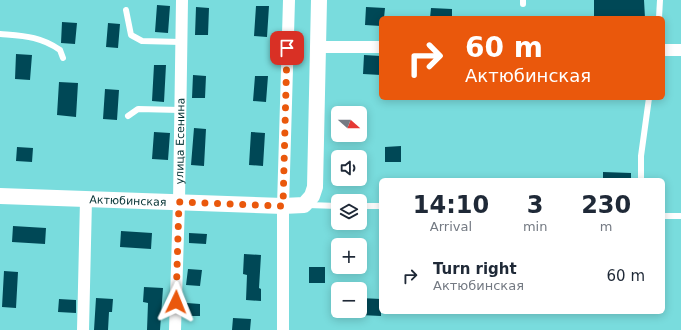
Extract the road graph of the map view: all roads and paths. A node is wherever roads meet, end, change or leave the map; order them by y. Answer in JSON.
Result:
{"nodes":[{"id":1,"x":182,"y":0,"type":"edge"},
{"id":2,"x":289,"y":0,"type":"edge"},
{"id":3,"x":319,"y":0,"type":"edge"},
{"id":4,"x":660,"y":0,"type":"edge"},
{"id":5,"x":126,"y":10,"type":"dead end"},
{"id":6,"x":659,"y":16,"type":"edge"},
{"id":7,"x":0,"y":34,"type":"edge"},
{"id":8,"x":181,"y":42,"type":"junction"},
{"id":9,"x":318,"y":46,"type":"junction"},
{"id":10,"x":379,"y":46,"type":"edge"},
{"id":11,"x":665,"y":50,"type":"edge"},
{"id":12,"x":681,"y":50,"type":"edge"},
{"id":13,"x":63,"y":58,"type":"dead end"},
{"id":14,"x":649,"y":100,"type":"edge"},
{"id":15,"x":180,"y":110,"type":"junction"},
{"id":16,"x":128,"y":116,"type":"dead end"},
{"id":17,"x":641,"y":178,"type":"edge"},
{"id":18,"x":0,"y":196,"type":"edge"},
{"id":19,"x":86,"y":200,"type":"junction"},
{"id":20,"x":179,"y":202,"type":"junction"},
{"id":21,"x":304,"y":205,"type":"junction"},
{"id":22,"x":283,"y":206,"type":"junction"},
{"id":23,"x":331,"y":206,"type":"edge"},
{"id":24,"x":367,"y":206,"type":"edge"},
{"id":25,"x":379,"y":206,"type":"edge"},
{"id":26,"x":665,"y":216,"type":"edge"},
{"id":27,"x":681,"y":216,"type":"edge"},
{"id":28,"x":83,"y":330,"type":"edge"},
{"id":29,"x":175,"y":330,"type":"edge"},
{"id":30,"x":283,"y":330,"type":"edge"}],
"edges":[{"from":1,"to":8,"type":"street","name":"улица Есенина"},
{"from":2,"to":22,"type":"street"},
{"from":3,"to":9,"type":"street"},
{"from":4,"to":6,"type":"lane"},
{"from":5,"to":8,"type":"lane"},
{"from":7,"to":13,"type":"lane"},
{"from":8,"to":15,"type":"street","name":"улица Есенина"},
{"from":9,"to":10,"type":"street"},
{"from":9,"to":21,"type":"street"},
{"from":11,"to":12,"type":"street"},
{"from":14,"to":17,"type":"lane"},
{"from":15,"to":16,"type":"lane"},
{"from":15,"to":20,"type":"street","name":"улица Есенина"},
{"from":18,"to":19,"type":"street","name":"Актюбинская"},
{"from":19,"to":20,"type":"street","name":"Актюбинская"},
{"from":19,"to":28,"type":"street"},
{"from":20,"to":22,"type":"street","name":"Актюбинская"},
{"from":20,"to":29,"type":"street","name":"улица Есенина"},
{"from":21,"to":22,"type":"street","name":"Актюбинская"},
{"from":21,"to":23,"type":"lane"},
{"from":22,"to":30,"type":"street"},
{"from":24,"to":25,"type":"lane"},
{"from":26,"to":27,"type":"lane"}]}
